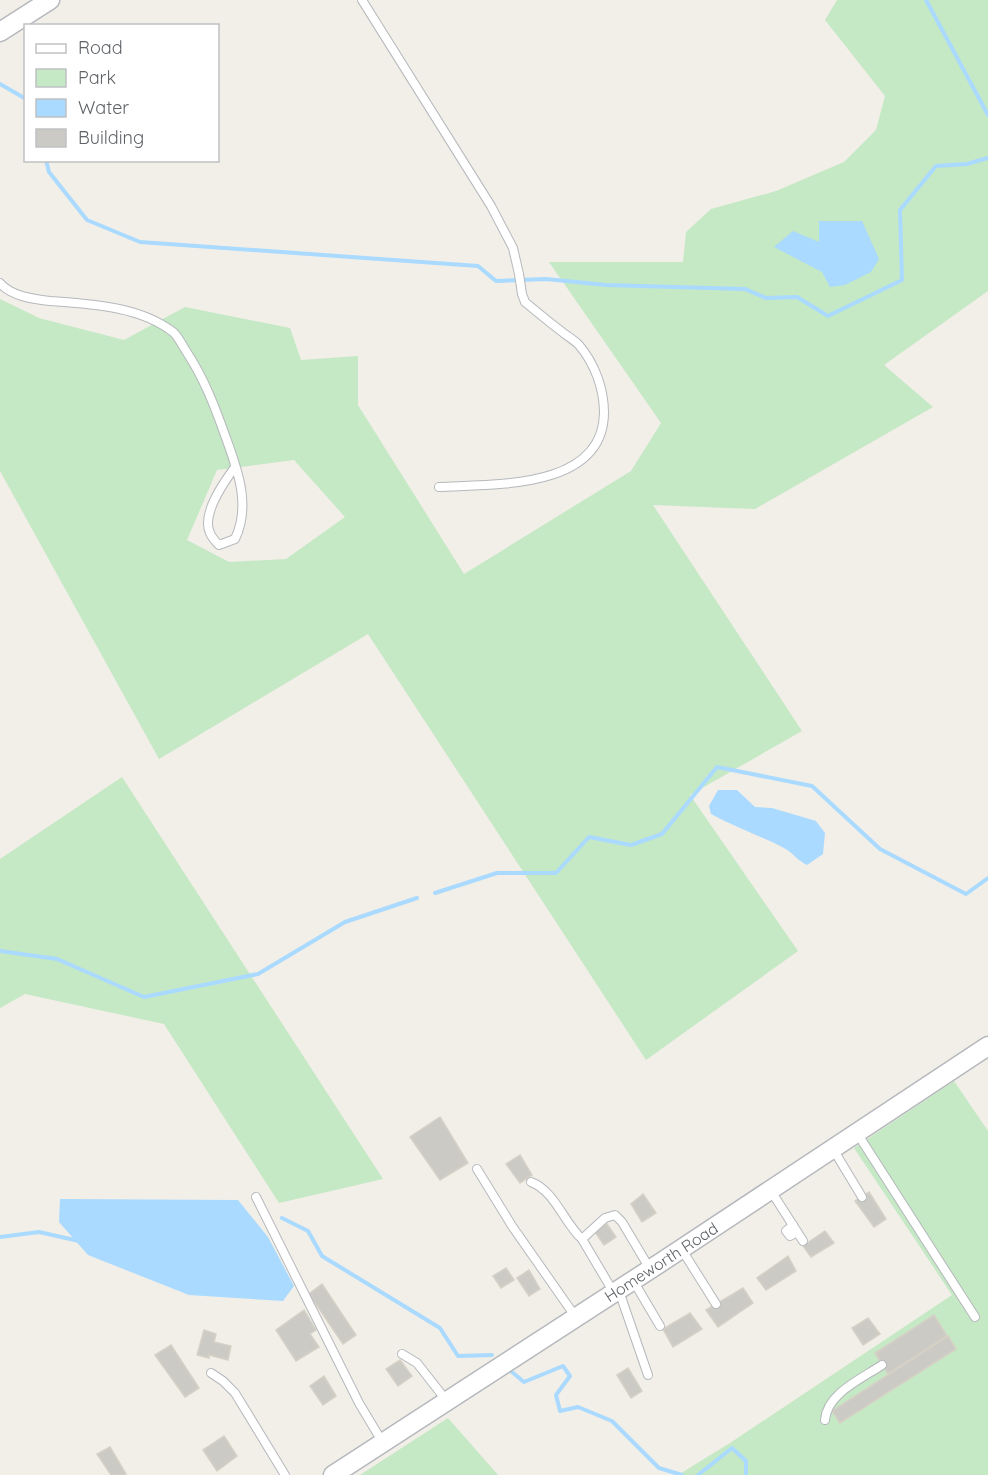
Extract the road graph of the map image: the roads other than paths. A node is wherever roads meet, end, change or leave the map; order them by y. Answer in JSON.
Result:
{"nodes":[{"id":1,"x":50,"y":0,"type":"edge"},
{"id":2,"x":362,"y":0,"type":"edge"},
{"id":3,"x":0,"y":32,"type":"edge"},
{"id":4,"x":0,"y":283,"type":"edge"},
{"id":5,"x":236,"y":467,"type":"junction"},
{"id":6,"x":439,"y":487,"type":"dead end"},
{"id":7,"x":988,"y":1046,"type":"edge"},
{"id":8,"x":857,"y":1133,"type":"junction"},
{"id":9,"x":833,"y":1149,"type":"junction"},
{"id":10,"x":477,"y":1169,"type":"dead end"},
{"id":11,"x":531,"y":1182,"type":"dead end"},
{"id":12,"x":770,"y":1190,"type":"junction"},
{"id":13,"x":256,"y":1197,"type":"dead end"},
{"id":14,"x":862,"y":1197,"type":"dead end"},
{"id":15,"x":582,"y":1239,"type":"junction"},
{"id":16,"x":803,"y":1241,"type":"dead end"},
{"id":17,"x":681,"y":1249,"type":"junction"},
{"id":18,"x":650,"y":1269,"type":"junction"},
{"id":19,"x":622,"y":1288,"type":"junction"},
{"id":20,"x":716,"y":1304,"type":"dead end"},
{"id":21,"x":576,"y":1317,"type":"junction"},
{"id":22,"x":975,"y":1317,"type":"dead end"},
{"id":23,"x":660,"y":1326,"type":"dead end"},
{"id":24,"x":402,"y":1354,"type":"dead end"},
{"id":25,"x":882,"y":1365,"type":"dead end"},
{"id":26,"x":211,"y":1373,"type":"dead end"},
{"id":27,"x":648,"y":1375,"type":"dead end"},
{"id":28,"x":447,"y":1401,"type":"junction"},
{"id":29,"x":825,"y":1420,"type":"dead end"},
{"id":30,"x":383,"y":1443,"type":"junction"},
{"id":31,"x":285,"y":1475,"type":"edge"},
{"id":32,"x":333,"y":1475,"type":"edge"}],
"edges":[{"from":1,"to":3,"type":"street"},
{"from":2,"to":6,"type":"lane"},
{"from":4,"to":5,"type":"lane"},
{"from":5,"to":5,"type":"lane"},
{"from":7,"to":8,"type":"street","name":"Homeworth Road"},
{"from":8,"to":9,"type":"street","name":"Homeworth Road"},
{"from":8,"to":22,"type":"lane"},
{"from":9,"to":12,"type":"street","name":"Homeworth Road"},
{"from":9,"to":14,"type":"lane"},
{"from":10,"to":21,"type":"lane"},
{"from":11,"to":15,"type":"lane"},
{"from":12,"to":16,"type":"lane"},
{"from":12,"to":17,"type":"street","name":"Homeworth Road"},
{"from":13,"to":30,"type":"lane"},
{"from":15,"to":18,"type":"lane"},
{"from":15,"to":19,"type":"lane"},
{"from":17,"to":18,"type":"street","name":"Homeworth Road"},
{"from":17,"to":20,"type":"lane"},
{"from":18,"to":19,"type":"street","name":"Homeworth Road"},
{"from":19,"to":21,"type":"street","name":"Homeworth Road"},
{"from":19,"to":23,"type":"lane"},
{"from":19,"to":27,"type":"lane"},
{"from":21,"to":28,"type":"street","name":"Homeworth Road"},
{"from":24,"to":28,"type":"lane"},
{"from":25,"to":29,"type":"lane"},
{"from":26,"to":31,"type":"lane"},
{"from":28,"to":30,"type":"street","name":"Homeworth Road"},
{"from":30,"to":32,"type":"street","name":"Homeworth Road"}]}
